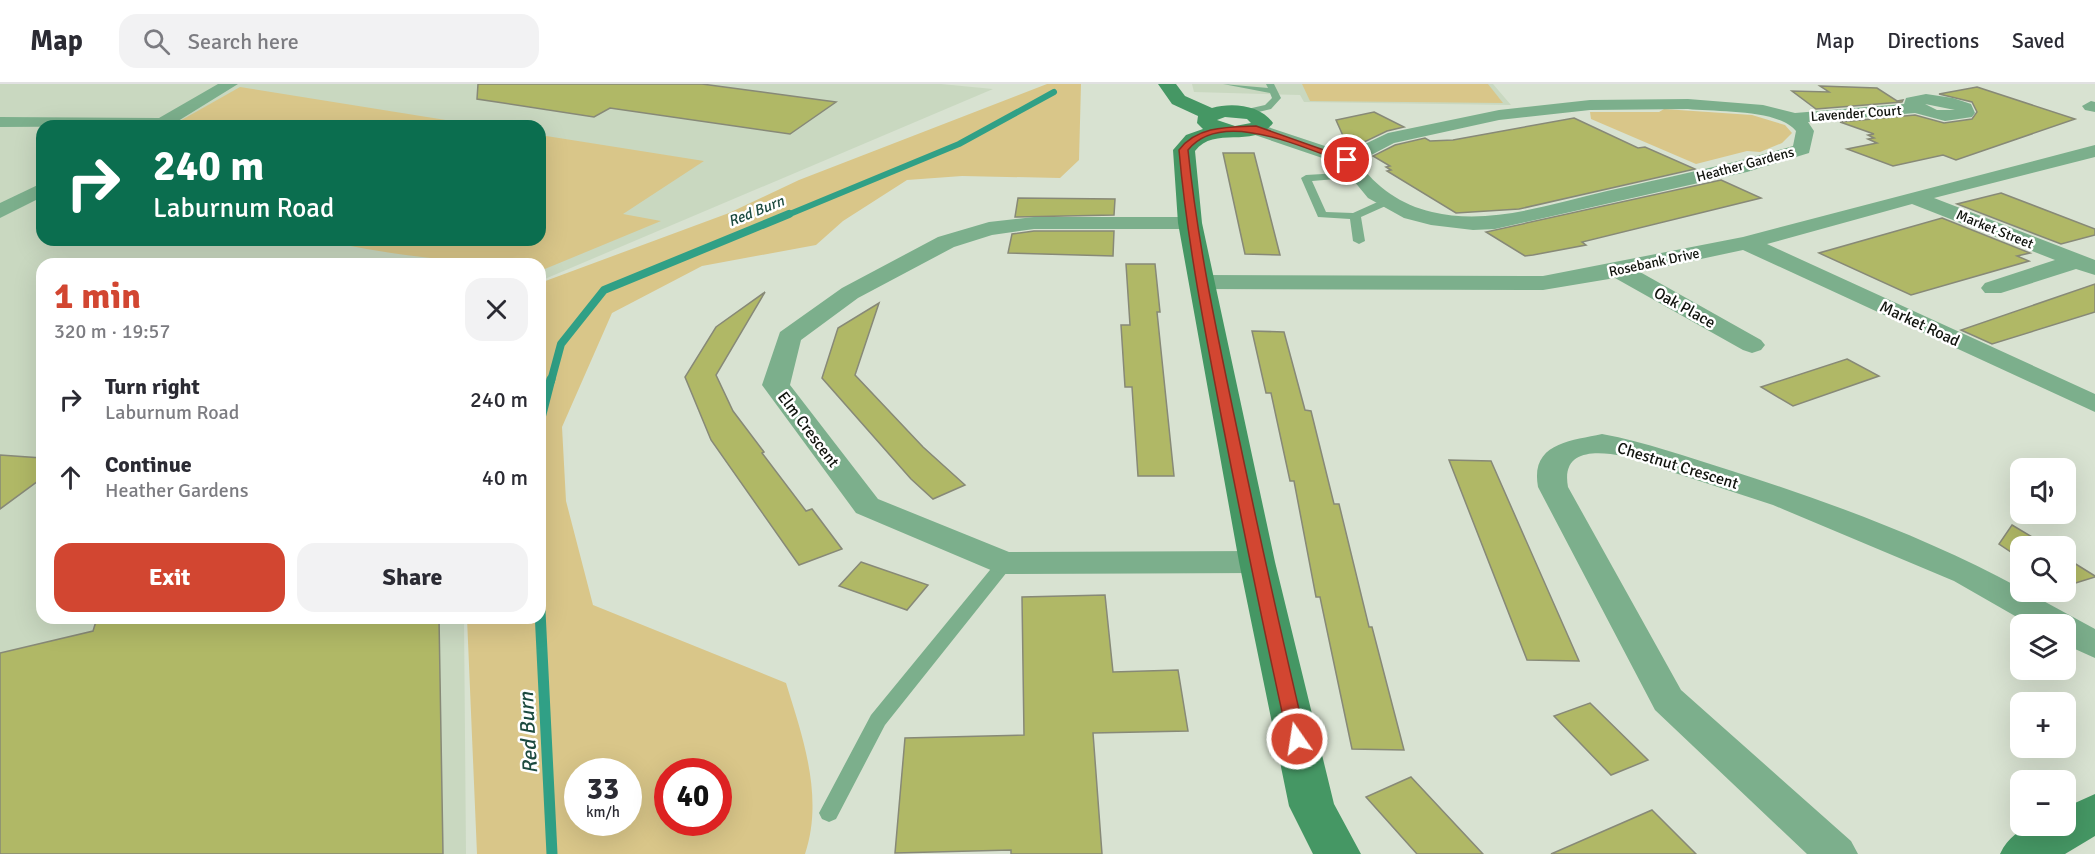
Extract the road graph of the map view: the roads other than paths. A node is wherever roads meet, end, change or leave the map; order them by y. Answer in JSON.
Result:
{"nodes":[{"id":1,"x":230,"y":84,"type":"edge"},
{"id":2,"x":1167,"y":84,"type":"edge"},
{"id":3,"x":1227,"y":84,"type":"edge"},
{"id":4,"x":1272,"y":87,"type":"edge"},
{"id":5,"x":1917,"y":108,"type":"dead end"},
{"id":6,"x":1795,"y":118,"type":"junction"},
{"id":7,"x":168,"y":120,"type":"edge"},
{"id":8,"x":0,"y":122,"type":"edge"},
{"id":9,"x":1234,"y":122,"type":"junction"},
{"id":10,"x":36,"y":123,"type":"edge"},
{"id":11,"x":2095,"y":152,"type":"edge"},
{"id":12,"x":2065,"y":160,"type":"junction"},
{"id":13,"x":1352,"y":168,"type":"junction"},
{"id":14,"x":2095,"y":170,"type":"edge"},
{"id":15,"x":36,"y":192,"type":"edge"},
{"id":16,"x":1913,"y":197,"type":"junction"},
{"id":17,"x":1386,"y":202,"type":"junction"},
{"id":18,"x":0,"y":212,"type":"edge"},
{"id":19,"x":1354,"y":216,"type":"junction"},
{"id":20,"x":1190,"y":223,"type":"junction"},
{"id":21,"x":1359,"y":241,"type":"dead end"},
{"id":22,"x":1746,"y":243,"type":"junction"},
{"id":23,"x":2086,"y":265,"type":"edge"},
{"id":24,"x":1619,"y":270,"type":"junction"},
{"id":25,"x":1200,"y":282,"type":"junction"},
{"id":26,"x":1993,"y":288,"type":"dead end"},
{"id":27,"x":1752,"y":345,"type":"dead end"},
{"id":28,"x":2095,"y":404,"type":"edge"},
{"id":29,"x":1257,"y":562,"type":"junction"},
{"id":30,"x":1005,"y":563,"type":"junction"},
{"id":31,"x":2039,"y":614,"type":"edge"},
{"id":32,"x":2076,"y":635,"type":"edge"},
{"id":33,"x":2095,"y":645,"type":"edge"},
{"id":34,"x":829,"y":813,"type":"dead end"},
{"id":35,"x":2092,"y":819,"type":"edge"},
{"id":36,"x":1337,"y":854,"type":"edge"},
{"id":37,"x":1836,"y":854,"type":"edge"},
{"id":38,"x":2024,"y":854,"type":"edge"}],
"edges":[{"from":1,"to":7,"type":"street"},
{"from":2,"to":9,"type":"street"},
{"from":3,"to":4,"type":"lane"},
{"from":4,"to":9,"type":"lane"},
{"from":5,"to":6,"type":"street","name":"Lavender Court"},
{"from":6,"to":13,"type":"street"},
{"from":6,"to":17,"type":"street","name":"Heather Gardens"},
{"from":8,"to":10,"type":"street"},
{"from":9,"to":13,"type":"street","name":"Heather Gardens"},
{"from":9,"to":20,"type":"street"},
{"from":11,"to":12,"type":"street","name":"Rosebank Drive"},
{"from":12,"to":14,"type":"street"},
{"from":12,"to":16,"type":"street","name":"Rosebank Drive"},
{"from":13,"to":17,"type":"street","name":"Heather Gardens"},
{"from":13,"to":19,"type":"lane"},
{"from":15,"to":18,"type":"street"},
{"from":16,"to":22,"type":"street","name":"Rosebank Drive"},
{"from":16,"to":23,"type":"street","name":"Market Street"},
{"from":17,"to":19,"type":"lane"},
{"from":19,"to":21,"type":"lane"},
{"from":20,"to":25,"type":"street"},
{"from":20,"to":30,"type":"street","name":"Elm Crescent"},
{"from":22,"to":24,"type":"street","name":"Rosebank Drive"},
{"from":22,"to":28,"type":"street","name":"Market Road"},
{"from":23,"to":26,"type":"street","name":"Market Street"},
{"from":24,"to":25,"type":"street","name":"Rosebank Drive"},
{"from":24,"to":27,"type":"street","name":"Oak Place"},
{"from":25,"to":29,"type":"street"},
{"from":29,"to":30,"type":"street","name":"Elm Crescent"},
{"from":29,"to":36,"type":"street"},
{"from":30,"to":34,"type":"lane"},
{"from":31,"to":37,"type":"street","name":"Chestnut Crescent"},
{"from":32,"to":33,"type":"street"},
{"from":35,"to":38,"type":"street"}]}
